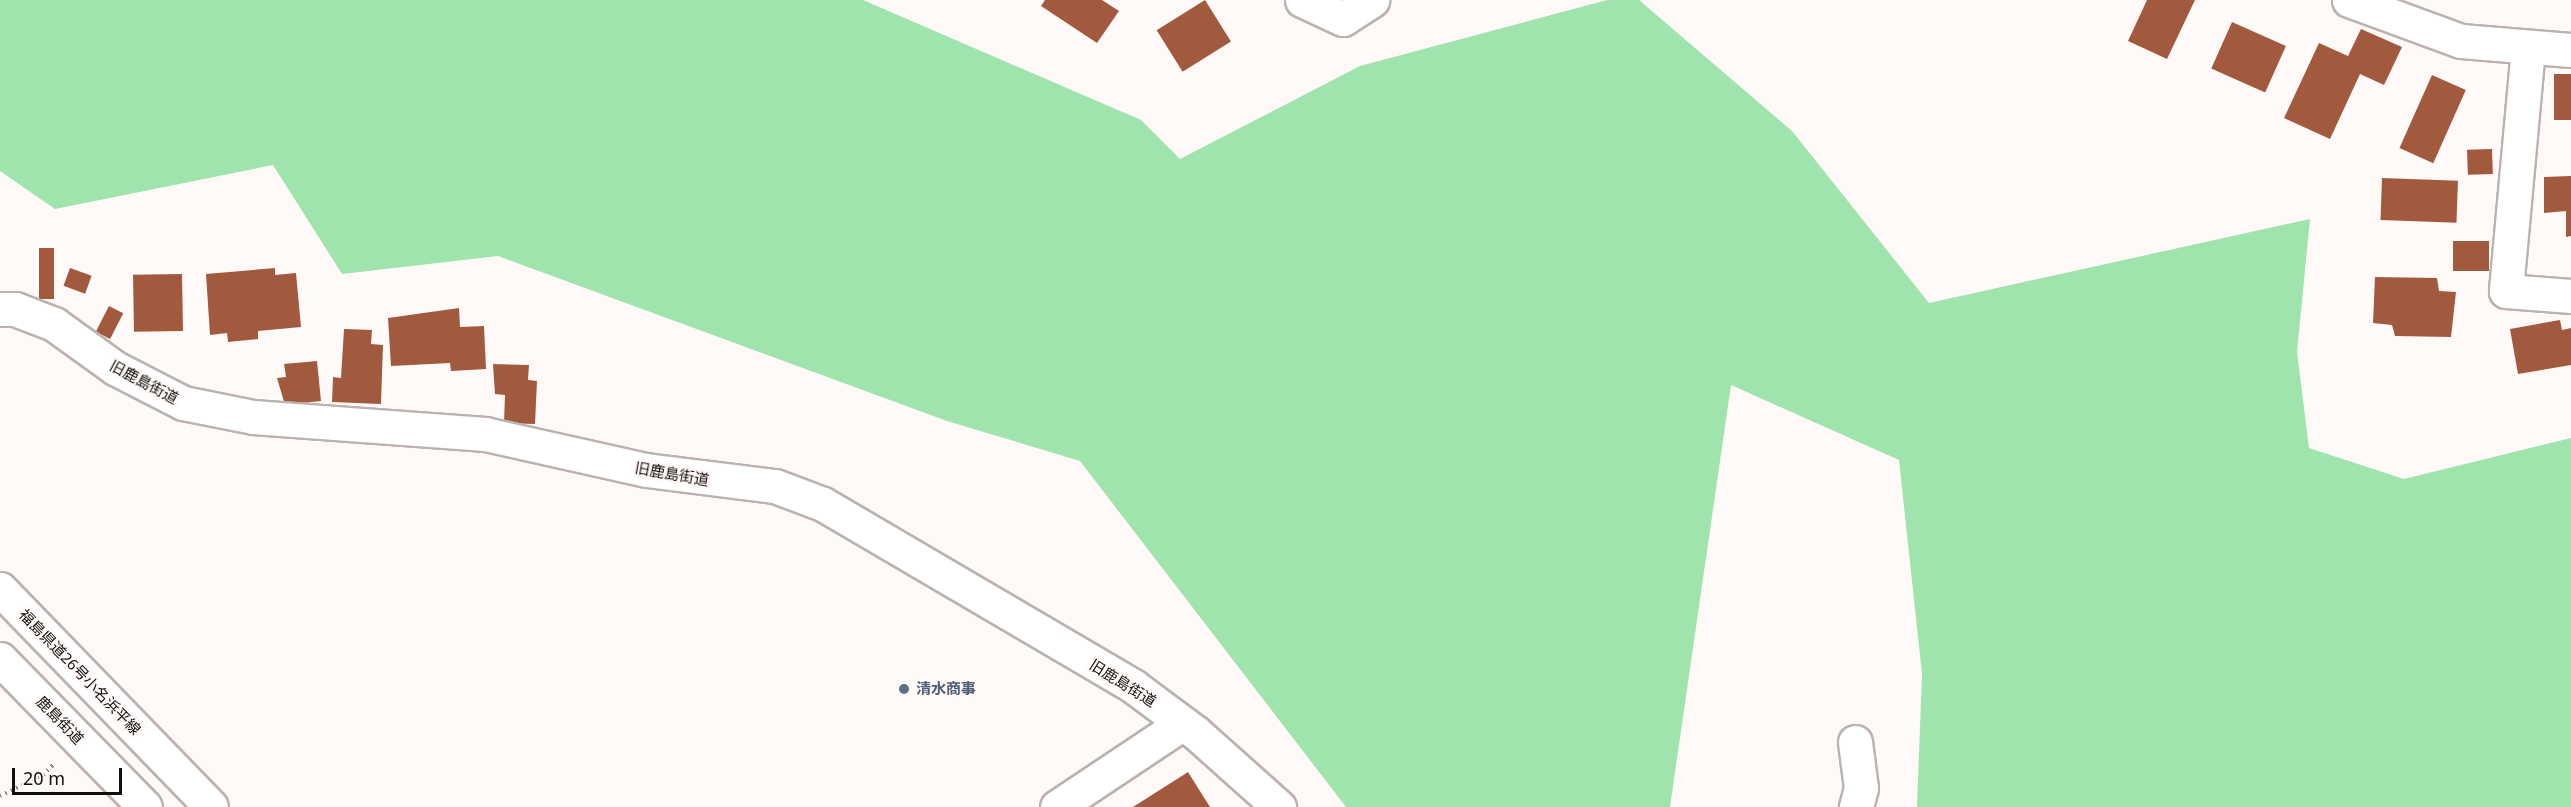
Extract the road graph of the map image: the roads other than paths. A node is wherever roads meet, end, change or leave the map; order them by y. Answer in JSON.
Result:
{"nodes":[{"id":1,"x":1302,"y":0,"type":"edge"},
{"id":2,"x":1372,"y":0,"type":"edge"},
{"id":3,"x":2349,"y":0,"type":"edge"},
{"id":4,"x":2528,"y":48,"type":"junction"},
{"id":5,"x":2571,"y":50,"type":"edge"},
{"id":6,"x":2571,"y":296,"type":"edge"},
{"id":7,"x":0,"y":309,"type":"edge"},
{"id":8,"x":0,"y":589,"type":"edge"},
{"id":9,"x":0,"y":659,"type":"edge"},
{"id":10,"x":1183,"y":723,"type":"junction"},
{"id":11,"x":1855,"y":742,"type":"dead end"},
{"id":12,"x":145,"y":807,"type":"edge"},
{"id":13,"x":211,"y":807,"type":"edge"},
{"id":14,"x":1057,"y":807,"type":"edge"},
{"id":15,"x":1279,"y":807,"type":"edge"},
{"id":16,"x":1856,"y":807,"type":"edge"}],
"edges":[{"from":1,"to":2,"type":"street"},
{"from":3,"to":4,"type":"street"},
{"from":4,"to":5,"type":"street"},
{"from":4,"to":6,"type":"street"},
{"from":7,"to":10,"type":"street","name":"旧鹿島街道"},
{"from":8,"to":13,"type":"street","name":"福島県道26号小名浜平線"},
{"from":9,"to":12,"type":"street","name":"鹿島街道"},
{"from":10,"to":14,"type":"street"},
{"from":10,"to":15,"type":"street","name":"旧鹿島街道"},
{"from":11,"to":16,"type":"street"}]}
